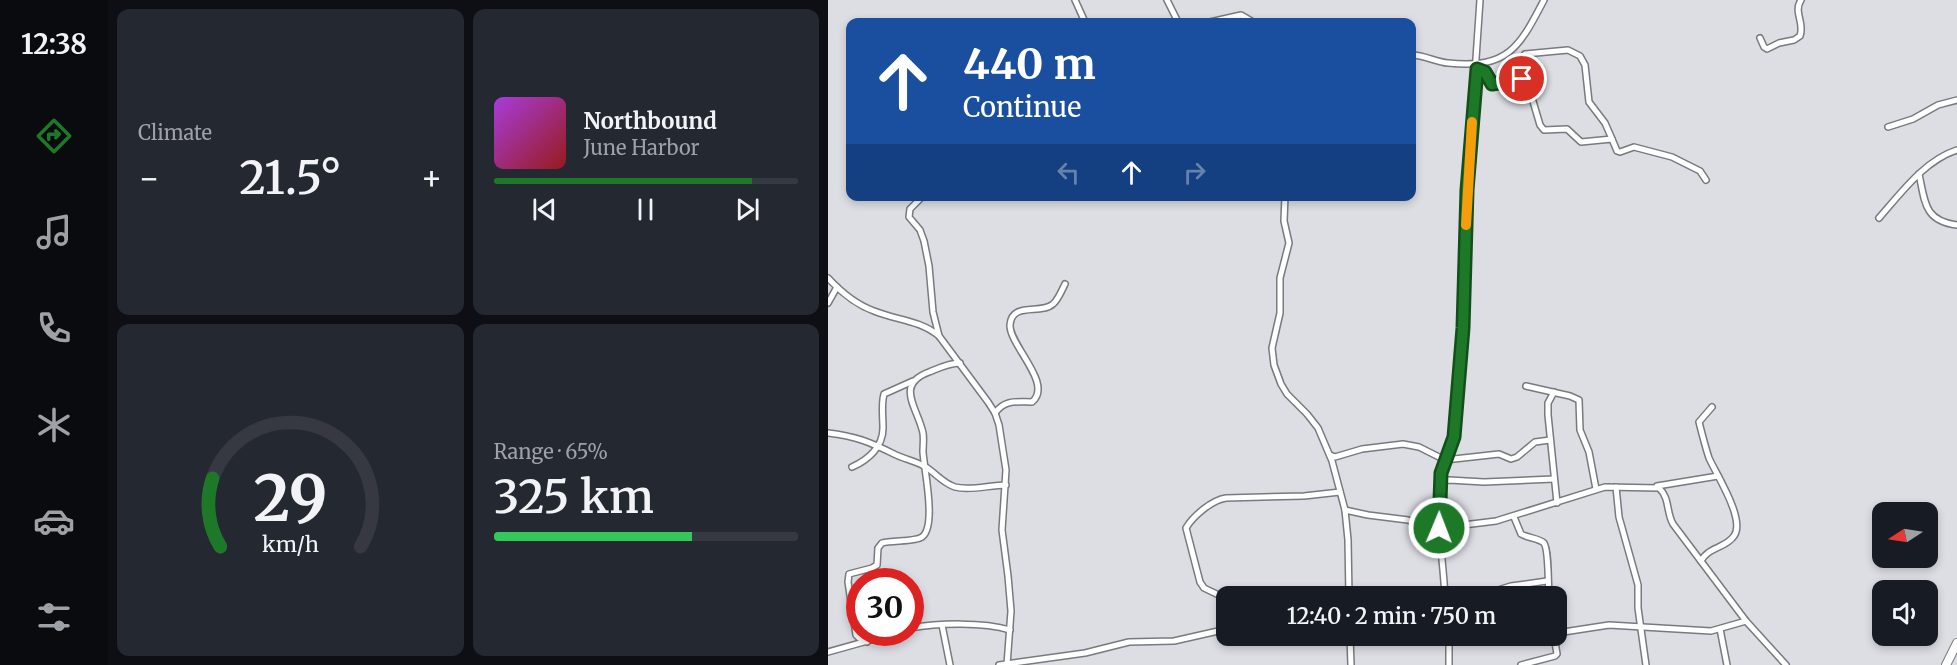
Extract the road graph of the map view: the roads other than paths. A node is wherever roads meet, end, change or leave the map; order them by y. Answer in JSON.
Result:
{"nodes":[{"id":1,"x":1075,"y":0,"type":"edge"},
{"id":2,"x":1167,"y":0,"type":"edge"},
{"id":3,"x":1480,"y":0,"type":"edge"},
{"id":4,"x":1544,"y":0,"type":"edge"},
{"id":5,"x":1801,"y":0,"type":"edge"},
{"id":6,"x":1083,"y":18,"type":"edge"},
{"id":7,"x":1176,"y":18,"type":"edge"},
{"id":8,"x":1228,"y":18,"type":"edge"},
{"id":9,"x":1246,"y":18,"type":"edge"},
{"id":10,"x":1760,"y":38,"type":"dead end"},
{"id":11,"x":1525,"y":54,"type":"dead end"},
{"id":12,"x":1416,"y":56,"type":"edge"},
{"id":13,"x":1477,"y":66,"type":"junction"},
{"id":14,"x":1957,"y":100,"type":"edge"},
{"id":15,"x":1888,"y":127,"type":"dead end"},
{"id":16,"x":1612,"y":139,"type":"junction"},
{"id":17,"x":1957,"y":150,"type":"edge"},
{"id":18,"x":1919,"y":174,"type":"junction"},
{"id":19,"x":1706,"y":180,"type":"dead end"},
{"id":20,"x":918,"y":201,"type":"edge"},
{"id":21,"x":1285,"y":201,"type":"edge"},
{"id":22,"x":1880,"y":218,"type":"dead end"},
{"id":23,"x":1957,"y":225,"type":"edge"},
{"id":24,"x":828,"y":278,"type":"edge"},
{"id":25,"x":1065,"y":284,"type":"dead end"},
{"id":26,"x":837,"y":287,"type":"junction"},
{"id":27,"x":828,"y":303,"type":"edge"},
{"id":28,"x":939,"y":336,"type":"junction"},
{"id":29,"x":960,"y":363,"type":"junction"},
{"id":30,"x":913,"y":381,"type":"junction"},
{"id":31,"x":1526,"y":386,"type":"dead end"},
{"id":32,"x":1554,"y":392,"type":"junction"},
{"id":33,"x":1712,"y":407,"type":"dead end"},
{"id":34,"x":995,"y":413,"type":"junction"},
{"id":35,"x":828,"y":433,"type":"edge"},
{"id":36,"x":1550,"y":440,"type":"junction"},
{"id":37,"x":878,"y":445,"type":"junction"},
{"id":38,"x":1330,"y":455,"type":"junction"},
{"id":39,"x":1445,"y":460,"type":"junction"},
{"id":40,"x":925,"y":466,"type":"junction"},
{"id":41,"x":852,"y":467,"type":"dead end"},
{"id":42,"x":1718,"y":476,"type":"junction"},
{"id":43,"x":1554,"y":479,"type":"junction"},
{"id":44,"x":1440,"y":482,"type":"junction"},
{"id":45,"x":1006,"y":484,"type":"junction"},
{"id":46,"x":1616,"y":487,"type":"junction"},
{"id":47,"x":1655,"y":487,"type":"junction"},
{"id":48,"x":1596,"y":489,"type":"junction"},
{"id":49,"x":1340,"y":492,"type":"junction"},
{"id":50,"x":1557,"y":503,"type":"junction"},
{"id":51,"x":1345,"y":510,"type":"junction"},
{"id":52,"x":1514,"y":517,"type":"junction"},
{"id":53,"x":1424,"y":526,"type":"dead end"},
{"id":54,"x":1439,"y":528,"type":"junction"},
{"id":55,"x":1701,"y":561,"type":"junction"},
{"id":56,"x":871,"y":568,"type":"edge"},
{"id":57,"x":1547,"y":581,"type":"junction"},
{"id":58,"x":1349,"y":586,"type":"edge"},
{"id":59,"x":1444,"y":586,"type":"edge"},
{"id":60,"x":1511,"y":586,"type":"edge"},
{"id":61,"x":1548,"y":586,"type":"edge"},
{"id":62,"x":1216,"y":594,"type":"edge"},
{"id":63,"x":1746,"y":621,"type":"junction"},
{"id":64,"x":942,"y":625,"type":"junction"},
{"id":65,"x":924,"y":627,"type":"edge"},
{"id":66,"x":1642,"y":628,"type":"junction"},
{"id":67,"x":1720,"y":629,"type":"junction"},
{"id":68,"x":1010,"y":630,"type":"junction"},
{"id":69,"x":1216,"y":631,"type":"edge"},
{"id":70,"x":1567,"y":632,"type":"edge"},
{"id":71,"x":851,"y":646,"type":"edge"},
{"id":72,"x":1351,"y":646,"type":"edge"},
{"id":73,"x":1449,"y":646,"type":"edge"},
{"id":74,"x":1557,"y":646,"type":"edge"},
{"id":75,"x":1956,"y":646,"type":"edge"},
{"id":76,"x":828,"y":652,"type":"edge"},
{"id":77,"x":1007,"y":664,"type":"edge"},
{"id":78,"x":950,"y":665,"type":"edge"},
{"id":79,"x":999,"y":665,"type":"edge"},
{"id":80,"x":1352,"y":665,"type":"edge"},
{"id":81,"x":1449,"y":665,"type":"edge"},
{"id":82,"x":1521,"y":665,"type":"edge"},
{"id":83,"x":1646,"y":665,"type":"edge"},
{"id":84,"x":1727,"y":665,"type":"edge"},
{"id":85,"x":1786,"y":665,"type":"edge"},
{"id":86,"x":1946,"y":665,"type":"edge"}],
"edges":[{"from":1,"to":6,"type":"street"},
{"from":2,"to":7,"type":"street"},
{"from":3,"to":13,"type":"street"},
{"from":4,"to":13,"type":"street"},
{"from":5,"to":10,"type":"street"},
{"from":8,"to":9,"type":"street"},
{"from":11,"to":16,"type":"street"},
{"from":12,"to":13,"type":"street"},
{"from":13,"to":16,"type":"street"},
{"from":13,"to":39,"type":"street"},
{"from":14,"to":15,"type":"street"},
{"from":16,"to":19,"type":"street"},
{"from":17,"to":18,"type":"street"},
{"from":18,"to":22,"type":"street"},
{"from":18,"to":23,"type":"street"},
{"from":20,"to":28,"type":"street"},
{"from":21,"to":38,"type":"street"},
{"from":24,"to":26,"type":"street"},
{"from":25,"to":34,"type":"street"},
{"from":26,"to":27,"type":"street"},
{"from":26,"to":28,"type":"street"},
{"from":28,"to":29,"type":"street"},
{"from":29,"to":30,"type":"street"},
{"from":29,"to":34,"type":"street"},
{"from":30,"to":37,"type":"street"},
{"from":30,"to":40,"type":"street"},
{"from":31,"to":32,"type":"street"},
{"from":32,"to":36,"type":"street"},
{"from":32,"to":48,"type":"street"},
{"from":33,"to":42,"type":"street"},
{"from":34,"to":45,"type":"street"},
{"from":35,"to":37,"type":"street"},
{"from":36,"to":39,"type":"street"},
{"from":36,"to":43,"type":"street"},
{"from":37,"to":40,"type":"street"},
{"from":37,"to":41,"type":"street"},
{"from":38,"to":39,"type":"street"},
{"from":38,"to":49,"type":"street"},
{"from":39,"to":44,"type":"street"},
{"from":40,"to":45,"type":"street"},
{"from":40,"to":56,"type":"street"},
{"from":42,"to":47,"type":"street"},
{"from":42,"to":55,"type":"street"},
{"from":43,"to":44,"type":"street"},
{"from":43,"to":50,"type":"street"},
{"from":44,"to":54,"type":"street"},
{"from":45,"to":68,"type":"street"},
{"from":46,"to":47,"type":"street"},
{"from":46,"to":48,"type":"street"},
{"from":46,"to":66,"type":"street"},
{"from":47,"to":55,"type":"street"},
{"from":48,"to":50,"type":"street"},
{"from":49,"to":51,"type":"street"},
{"from":49,"to":62,"type":"street"},
{"from":50,"to":52,"type":"street"},
{"from":51,"to":53,"type":"street"},
{"from":51,"to":58,"type":"street"},
{"from":52,"to":54,"type":"street"},
{"from":52,"to":57,"type":"street"},
{"from":54,"to":59,"type":"street"},
{"from":55,"to":63,"type":"street"},
{"from":57,"to":60,"type":"street"},
{"from":57,"to":61,"type":"street"},
{"from":63,"to":67,"type":"street"},
{"from":63,"to":85,"type":"street"},
{"from":64,"to":65,"type":"street"},
{"from":64,"to":68,"type":"street"},
{"from":64,"to":78,"type":"street"},
{"from":66,"to":67,"type":"street"},
{"from":66,"to":70,"type":"street"},
{"from":66,"to":83,"type":"street"},
{"from":67,"to":84,"type":"street"},
{"from":68,"to":77,"type":"street"},
{"from":69,"to":77,"type":"street"},
{"from":71,"to":76,"type":"street"},
{"from":72,"to":80,"type":"street"},
{"from":73,"to":81,"type":"street"},
{"from":74,"to":82,"type":"street"},
{"from":75,"to":86,"type":"main road"},
{"from":77,"to":79,"type":"street"}]}
